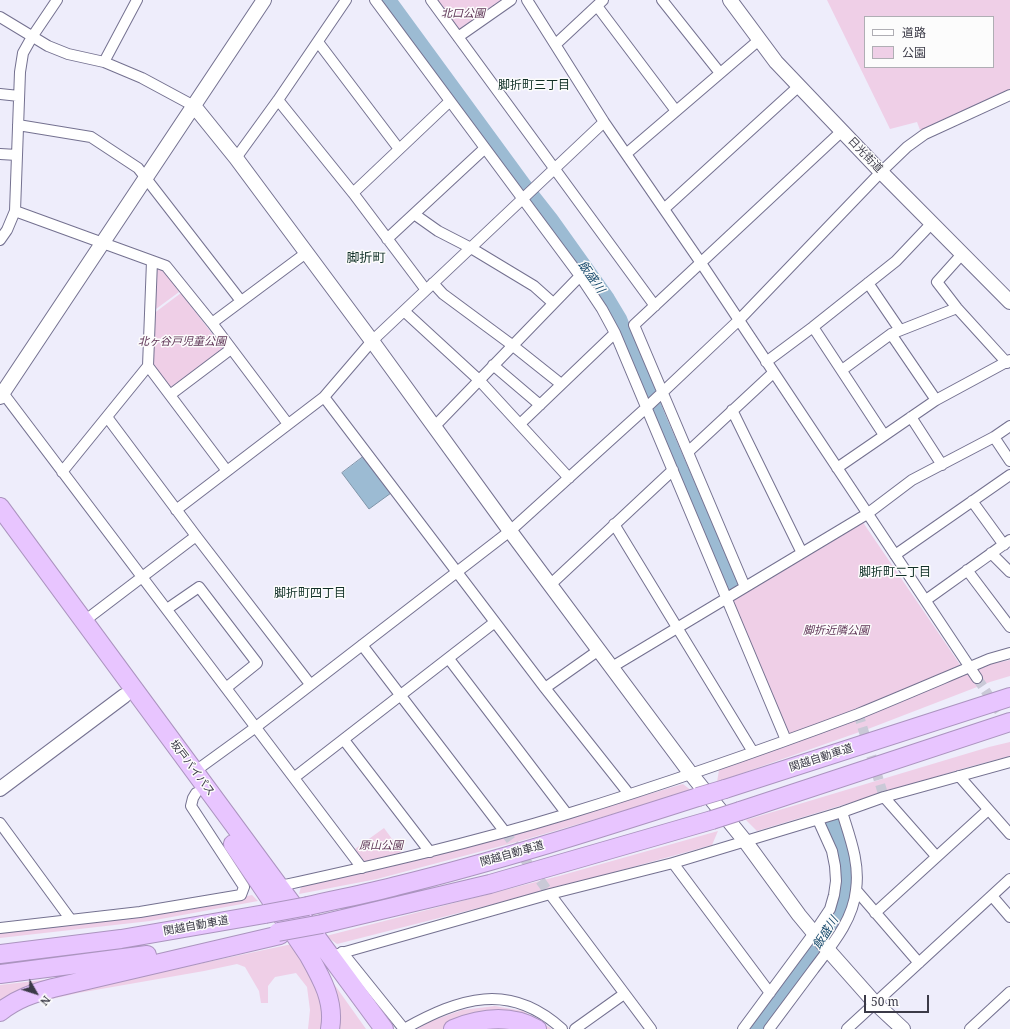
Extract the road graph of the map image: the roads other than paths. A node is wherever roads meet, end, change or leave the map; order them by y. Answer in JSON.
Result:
{"nodes":[{"id":1,"x":57,"y":0,"type":"edge"},
{"id":2,"x":137,"y":0,"type":"edge"},
{"id":3,"x":264,"y":0,"type":"edge"},
{"id":4,"x":346,"y":0,"type":"edge"},
{"id":5,"x":375,"y":0,"type":"edge"},
{"id":6,"x":431,"y":0,"type":"edge"},
{"id":7,"x":511,"y":0,"type":"edge"},
{"id":8,"x":527,"y":0,"type":"edge"},
{"id":9,"x":662,"y":0,"type":"edge"},
{"id":10,"x":730,"y":0,"type":"edge"},
{"id":11,"x":600,"y":3,"type":"edge"},
{"id":12,"x":0,"y":17,"type":"edge"},
{"id":13,"x":32,"y":36,"type":"junction"},
{"id":14,"x":458,"y":37,"type":"junction"},
{"id":15,"x":758,"y":40,"type":"junction"},
{"id":16,"x":318,"y":42,"type":"junction"},
{"id":17,"x":556,"y":44,"type":"junction"},
{"id":18,"x":104,"y":62,"type":"junction"},
{"id":19,"x":720,"y":73,"type":"junction"},
{"id":20,"x":799,"y":86,"type":"junction"},
{"id":21,"x":0,"y":94,"type":"edge"},
{"id":22,"x":20,"y":96,"type":"junction"},
{"id":23,"x":1010,"y":96,"type":"edge"},
{"id":24,"x":278,"y":100,"type":"junction"},
{"id":25,"x":449,"y":102,"type":"junction"},
{"id":26,"x":194,"y":106,"type":"junction"},
{"id":27,"x":676,"y":111,"type":"junction"},
{"id":28,"x":604,"y":122,"type":"junction"},
{"id":29,"x":18,"y":125,"type":"junction"},
{"id":30,"x":842,"y":131,"type":"junction"},
{"id":31,"x":399,"y":149,"type":"junction"},
{"id":32,"x":484,"y":149,"type":"junction"},
{"id":33,"x":0,"y":154,"type":"edge"},
{"id":34,"x":626,"y":154,"type":"junction"},
{"id":35,"x":16,"y":155,"type":"junction"},
{"id":36,"x":236,"y":158,"type":"junction"},
{"id":37,"x":554,"y":168,"type":"junction"},
{"id":38,"x":881,"y":172,"type":"junction"},
{"id":39,"x":147,"y":178,"type":"junction"},
{"id":40,"x":353,"y":193,"type":"junction"},
{"id":41,"x":522,"y":199,"type":"junction"},
{"id":42,"x":664,"y":209,"type":"junction"},
{"id":43,"x":15,"y":211,"type":"junction"},
{"id":44,"x":414,"y":214,"type":"junction"},
{"id":45,"x":932,"y":223,"type":"junction"},
{"id":46,"x":387,"y":239,"type":"junction"},
{"id":47,"x":0,"y":240,"type":"edge"},
{"id":48,"x":102,"y":243,"type":"junction"},
{"id":49,"x":471,"y":248,"type":"junction"},
{"id":50,"x":306,"y":253,"type":"junction"},
{"id":51,"x":963,"y":253,"type":"junction"},
{"id":52,"x":152,"y":261,"type":"junction"},
{"id":53,"x":701,"y":263,"type":"junction"},
{"id":54,"x":580,"y":276,"type":"junction"},
{"id":55,"x":868,"y":283,"type":"junction"},
{"id":56,"x":429,"y":287,"type":"junction"},
{"id":57,"x":241,"y":301,"type":"junction"},
{"id":58,"x":1010,"y":302,"type":"edge"},
{"id":59,"x":553,"y":303,"type":"junction"},
{"id":60,"x":654,"y":306,"type":"junction"},
{"id":61,"x":958,"y":308,"type":"junction"},
{"id":62,"x":404,"y":311,"type":"junction"},
{"id":63,"x":739,"y":320,"type":"junction"},
{"id":64,"x":212,"y":323,"type":"junction"},
{"id":65,"x":813,"y":327,"type":"junction"},
{"id":66,"x":896,"y":332,"type":"junction"},
{"id":67,"x":615,"y":333,"type":"junction"},
{"id":68,"x":372,"y":341,"type":"junction"},
{"id":69,"x":512,"y":345,"type":"junction"},
{"id":70,"x":231,"y":349,"type":"junction"},
{"id":71,"x":766,"y":362,"type":"junction"},
{"id":72,"x":1008,"y":362,"type":"edge"},
{"id":73,"x":493,"y":365,"type":"junction"},
{"id":74,"x":148,"y":366,"type":"junction"},
{"id":75,"x":842,"y":370,"type":"junction"},
{"id":76,"x":773,"y":373,"type":"junction"},
{"id":77,"x":479,"y":380,"type":"junction"},
{"id":78,"x":561,"y":384,"type":"junction"},
{"id":79,"x":1,"y":393,"type":"edge"},
{"id":80,"x":661,"y":393,"type":"junction"},
{"id":81,"x":170,"y":395,"type":"junction"},
{"id":82,"x":324,"y":396,"type":"junction"},
{"id":83,"x":936,"y":400,"type":"junction"},
{"id":84,"x":540,"y":405,"type":"junction"},
{"id":85,"x":646,"y":407,"type":"junction"},
{"id":86,"x":732,"y":410,"type":"junction"},
{"id":87,"x":108,"y":417,"type":"junction"},
{"id":88,"x":910,"y":417,"type":"junction"},
{"id":89,"x":288,"y":424,"type":"junction"},
{"id":90,"x":520,"y":424,"type":"junction"},
{"id":91,"x":1010,"y":426,"type":"edge"},
{"id":92,"x":434,"y":427,"type":"junction"},
{"id":93,"x":884,"y":435,"type":"junction"},
{"id":94,"x":994,"y":437,"type":"junction"},
{"id":95,"x":688,"y":452,"type":"junction"},
{"id":96,"x":1010,"y":461,"type":"edge"},
{"id":97,"x":942,"y":465,"type":"junction"},
{"id":98,"x":837,"y":468,"type":"junction"},
{"id":99,"x":673,"y":470,"type":"junction"},
{"id":100,"x":227,"y":471,"type":"junction"},
{"id":101,"x":62,"y":472,"type":"junction"},
{"id":102,"x":1010,"y":475,"type":"edge"},
{"id":103,"x":568,"y":478,"type":"junction"},
{"id":104,"x":972,"y":501,"type":"junction"},
{"id":105,"x":0,"y":507,"type":"edge"},
{"id":106,"x":176,"y":510,"type":"junction"},
{"id":107,"x":867,"y":514,"type":"junction"},
{"id":108,"x":614,"y":524,"type":"junction"},
{"id":109,"x":0,"y":527,"type":"edge"},
{"id":110,"x":510,"y":531,"type":"junction"},
{"id":111,"x":196,"y":536,"type":"junction"},
{"id":112,"x":1007,"y":542,"type":"edge"},
{"id":113,"x":802,"y":553,"type":"junction"},
{"id":114,"x":991,"y":553,"type":"junction"},
{"id":115,"x":895,"y":555,"type":"junction"},
{"id":116,"x":967,"y":570,"type":"junction"},
{"id":117,"x":457,"y":572,"type":"junction"},
{"id":118,"x":1010,"y":572,"type":"edge"},
{"id":119,"x":143,"y":578,"type":"junction"},
{"id":120,"x":550,"y":585,"type":"junction"},
{"id":121,"x":745,"y":587,"type":"junction"},
{"id":122,"x":726,"y":598,"type":"junction"},
{"id":123,"x":926,"y":600,"type":"junction"},
{"id":124,"x":167,"y":609,"type":"junction"},
{"id":125,"x":84,"y":622,"type":"junction"},
{"id":126,"x":495,"y":622,"type":"junction"},
{"id":127,"x":1010,"y":627,"type":"edge"},
{"id":128,"x":678,"y":628,"type":"junction"},
{"id":129,"x":362,"y":645,"type":"junction"},
{"id":130,"x":599,"y":650,"type":"junction"},
{"id":131,"x":1010,"y":653,"type":"edge"},
{"id":132,"x":449,"y":658,"type":"junction"},
{"id":133,"x":612,"y":667,"type":"junction"},
{"id":134,"x":970,"y":667,"type":"junction"},
{"id":135,"x":977,"y":678,"type":"tunnel mouth"},
{"id":136,"x":310,"y":684,"type":"junction"},
{"id":137,"x":226,"y":688,"type":"junction"},
{"id":138,"x":545,"y":688,"type":"junction"},
{"id":139,"x":124,"y":696,"type":"junction"},
{"id":140,"x":401,"y":696,"type":"junction"},
{"id":141,"x":1010,"y":697,"type":"edge"},
{"id":142,"x":1010,"y":722,"type":"edge"},
{"id":143,"x":256,"y":727,"type":"junction"},
{"id":144,"x":344,"y":740,"type":"junction"},
{"id":145,"x":786,"y":740,"type":"junction"},
{"id":146,"x":753,"y":752,"type":"junction"},
{"id":147,"x":1010,"y":762,"type":"edge"},
{"id":148,"x":194,"y":772,"type":"junction"},
{"id":149,"x":691,"y":774,"type":"junction"},
{"id":150,"x":958,"y":776,"type":"junction"},
{"id":151,"x":295,"y":777,"type":"junction"},
{"id":152,"x":0,"y":789,"type":"edge"},
{"id":153,"x":196,"y":793,"type":"junction"},
{"id":154,"x":629,"y":794,"type":"junction"},
{"id":155,"x":884,"y":797,"type":"junction"},
{"id":156,"x":988,"y":810,"type":"junction"},
{"id":157,"x":842,"y":812,"type":"junction"},
{"id":158,"x":567,"y":814,"type":"junction"},
{"id":159,"x":818,"y":820,"type":"junction"},
{"id":160,"x":0,"y":823,"type":"edge"},
{"id":161,"x":505,"y":832,"type":"junction"},
{"id":162,"x":1010,"y":834,"type":"edge"},
{"id":163,"x":745,"y":841,"type":"junction"},
{"id":164,"x":233,"y":843,"type":"junction"},
{"id":165,"x":430,"y":852,"type":"junction"},
{"id":166,"x":936,"y":856,"type":"junction"},
{"id":167,"x":673,"y":863,"type":"junction"},
{"id":168,"x":362,"y":868,"type":"junction"},
{"id":169,"x":1010,"y":880,"type":"edge"},
{"id":170,"x":280,"y":886,"type":"junction"},
{"id":171,"x":856,"y":890,"type":"junction"},
{"id":172,"x":550,"y":894,"type":"junction"},
{"id":173,"x":992,"y":896,"type":"junction"},
{"id":174,"x":875,"y":913,"type":"junction"},
{"id":175,"x":1010,"y":917,"type":"edge"},
{"id":176,"x":71,"y":920,"type":"junction"},
{"id":177,"x":0,"y":928,"type":"edge"},
{"id":178,"x":814,"y":933,"type":"junction"},
{"id":179,"x":279,"y":934,"type":"junction"},
{"id":180,"x":121,"y":939,"type":"junction"},
{"id":181,"x":0,"y":948,"type":"edge"},
{"id":182,"x":828,"y":950,"type":"junction"},
{"id":183,"x":0,"y":954,"type":"edge"},
{"id":184,"x":336,"y":954,"type":"junction"},
{"id":185,"x":919,"y":963,"type":"junction"},
{"id":186,"x":0,"y":974,"type":"edge"},
{"id":187,"x":1010,"y":992,"type":"edge"},
{"id":188,"x":770,"y":993,"type":"junction"},
{"id":189,"x":624,"y":994,"type":"junction"},
{"id":190,"x":875,"y":1003,"type":"junction"},
{"id":191,"x":0,"y":1012,"type":"edge"},
{"id":192,"x":380,"y":1027,"type":"edge"},
{"id":193,"x":330,"y":1029,"type":"edge"},
{"id":194,"x":404,"y":1029,"type":"edge"},
{"id":195,"x":453,"y":1029,"type":"edge"},
{"id":196,"x":537,"y":1029,"type":"edge"},
{"id":197,"x":562,"y":1029,"type":"edge"},
{"id":198,"x":575,"y":1029,"type":"edge"},
{"id":199,"x":651,"y":1029,"type":"edge"},
{"id":200,"x":743,"y":1029,"type":"edge"},
{"id":201,"x":769,"y":1029,"type":"edge"},
{"id":202,"x":847,"y":1029,"type":"edge"},
{"id":203,"x":903,"y":1029,"type":"edge"},
{"id":204,"x":970,"y":1029,"type":"edge"}],
"edges":[{"from":1,"to":13,"type":"street"},
{"from":2,"to":18,"type":"street"},
{"from":3,"to":26,"type":"street"},
{"from":4,"to":16,"type":"street"},
{"from":5,"to":25,"type":"street"},
{"from":6,"to":14,"type":"street"},
{"from":7,"to":14,"type":"street"},
{"from":8,"to":17,"type":"street"},
{"from":9,"to":19,"type":"street"},
{"from":10,"to":15,"type":"street","name":"日光街道"},
{"from":11,"to":17,"type":"street"},
{"from":11,"to":27,"type":"street"},
{"from":12,"to":13,"type":"street"},
{"from":13,"to":18,"type":"street"},
{"from":13,"to":22,"type":"street"},
{"from":14,"to":37,"type":"street"},
{"from":15,"to":19,"type":"street"},
{"from":15,"to":20,"type":"street","name":"日光街道"},
{"from":16,"to":24,"type":"street"},
{"from":16,"to":31,"type":"street"},
{"from":17,"to":28,"type":"street"},
{"from":18,"to":26,"type":"street"},
{"from":19,"to":27,"type":"street"},
{"from":20,"to":30,"type":"street","name":"日光街道"},
{"from":20,"to":42,"type":"street"},
{"from":21,"to":22,"type":"street"},
{"from":22,"to":29,"type":"street"},
{"from":23,"to":38,"type":"street"},
{"from":24,"to":36,"type":"street"},
{"from":24,"to":40,"type":"street"},
{"from":25,"to":31,"type":"street"},
{"from":25,"to":32,"type":"street"},
{"from":26,"to":36,"type":"street"},
{"from":26,"to":39,"type":"street"},
{"from":27,"to":34,"type":"street"},
{"from":28,"to":34,"type":"street"},
{"from":28,"to":37,"type":"street"},
{"from":29,"to":35,"type":"street"},
{"from":29,"to":39,"type":"street"},
{"from":30,"to":38,"type":"street","name":"日光街道"},
{"from":30,"to":53,"type":"street"},
{"from":31,"to":40,"type":"street"},
{"from":32,"to":41,"type":"street"},
{"from":32,"to":44,"type":"street"},
{"from":33,"to":35,"type":"street"},
{"from":34,"to":42,"type":"street"},
{"from":35,"to":43,"type":"street"},
{"from":36,"to":50,"type":"street"},
{"from":37,"to":41,"type":"street"},
{"from":37,"to":60,"type":"street"},
{"from":38,"to":45,"type":"street","name":"日光街道"},
{"from":38,"to":63,"type":"street"},
{"from":39,"to":48,"type":"street"},
{"from":39,"to":57,"type":"street"},
{"from":40,"to":46,"type":"street"},
{"from":41,"to":49,"type":"street"},
{"from":41,"to":54,"type":"street"},
{"from":42,"to":53,"type":"street"},
{"from":43,"to":47,"type":"street"},
{"from":43,"to":48,"type":"street"},
{"from":44,"to":46,"type":"street"},
{"from":44,"to":49,"type":"street"},
{"from":45,"to":51,"type":"street","name":"日光街道"},
{"from":45,"to":55,"type":"street"},
{"from":46,"to":56,"type":"street"},
{"from":48,"to":52,"type":"street"},
{"from":48,"to":79,"type":"street"},
{"from":49,"to":56,"type":"street"},
{"from":49,"to":59,"type":"street"},
{"from":50,"to":57,"type":"street"},
{"from":50,"to":68,"type":"street"},
{"from":51,"to":58,"type":"street","name":"日光街道"},
{"from":51,"to":61,"type":"street"},
{"from":52,"to":64,"type":"street"},
{"from":52,"to":74,"type":"street"},
{"from":53,"to":60,"type":"street"},
{"from":53,"to":63,"type":"street"},
{"from":54,"to":59,"type":"street"},
{"from":54,"to":67,"type":"street"},
{"from":55,"to":65,"type":"street"},
{"from":55,"to":66,"type":"street"},
{"from":56,"to":62,"type":"street"},
{"from":56,"to":69,"type":"street"},
{"from":57,"to":64,"type":"street"},
{"from":59,"to":69,"type":"street"},
{"from":60,"to":80,"type":"street"},
{"from":61,"to":66,"type":"street"},
{"from":61,"to":72,"type":"street"},
{"from":62,"to":68,"type":"street"},
{"from":62,"to":77,"type":"street"},
{"from":63,"to":71,"type":"street"},
{"from":63,"to":80,"type":"street"},
{"from":64,"to":70,"type":"street"},
{"from":65,"to":71,"type":"street"},
{"from":65,"to":75,"type":"street"},
{"from":66,"to":75,"type":"street"},
{"from":66,"to":83,"type":"street"},
{"from":67,"to":78,"type":"street"},
{"from":67,"to":85,"type":"street"},
{"from":68,"to":82,"type":"street"},
{"from":68,"to":92,"type":"street"},
{"from":69,"to":73,"type":"street"},
{"from":69,"to":78,"type":"street"},
{"from":70,"to":81,"type":"street"},
{"from":70,"to":89,"type":"street"},
{"from":71,"to":76,"type":"street"},
{"from":72,"to":83,"type":"street"},
{"from":73,"to":77,"type":"street"},
{"from":73,"to":84,"type":"street"},
{"from":74,"to":81,"type":"street"},
{"from":74,"to":87,"type":"street"},
{"from":75,"to":93,"type":"street"},
{"from":76,"to":86,"type":"street"},
{"from":76,"to":98,"type":"street"},
{"from":77,"to":90,"type":"street"},
{"from":77,"to":92,"type":"street"},
{"from":78,"to":84,"type":"street"},
{"from":79,"to":101,"type":"street"},
{"from":80,"to":85,"type":"street"},
{"from":80,"to":95,"type":"street"},
{"from":81,"to":100,"type":"street"},
{"from":82,"to":89,"type":"street"},
{"from":82,"to":117,"type":"street"},
{"from":83,"to":88,"type":"street"},
{"from":84,"to":90,"type":"street"},
{"from":85,"to":99,"type":"street"},
{"from":85,"to":103,"type":"street"},
{"from":86,"to":95,"type":"street"},
{"from":86,"to":113,"type":"street"},
{"from":87,"to":101,"type":"street"},
{"from":87,"to":106,"type":"street"},
{"from":88,"to":93,"type":"street"},
{"from":88,"to":97,"type":"street"},
{"from":89,"to":100,"type":"street"},
{"from":90,"to":103,"type":"street"},
{"from":91,"to":94,"type":"street"},
{"from":92,"to":110,"type":"street"},
{"from":93,"to":98,"type":"street"},
{"from":94,"to":96,"type":"street"},
{"from":94,"to":97,"type":"street"},
{"from":95,"to":121,"type":"street"},
{"from":97,"to":107,"type":"street"},
{"from":98,"to":107,"type":"street"},
{"from":99,"to":108,"type":"street"},
{"from":99,"to":122,"type":"street"},
{"from":100,"to":106,"type":"street"},
{"from":101,"to":119,"type":"street"},
{"from":102,"to":104,"type":"street"},
{"from":103,"to":110,"type":"street"},
{"from":104,"to":112,"type":"street"},
{"from":104,"to":115,"type":"street"},
{"from":105,"to":125,"type":"highway","name":"坂戸バイパス"},
{"from":106,"to":111,"type":"street"},
{"from":107,"to":113,"type":"street"},
{"from":107,"to":115,"type":"street"},
{"from":108,"to":120,"type":"street"},
{"from":108,"to":128,"type":"street"},
{"from":109,"to":139,"type":"highway","name":"坂戸バイパス"},
{"from":110,"to":117,"type":"street"},
{"from":110,"to":120,"type":"street"},
{"from":111,"to":119,"type":"street"},
{"from":111,"to":136,"type":"street"},
{"from":112,"to":114,"type":"street"},
{"from":113,"to":121,"type":"street"},
{"from":114,"to":116,"type":"street"},
{"from":114,"to":118,"type":"street"},
{"from":115,"to":123,"type":"street"},
{"from":116,"to":123,"type":"street"},
{"from":116,"to":127,"type":"street"},
{"from":117,"to":126,"type":"street"},
{"from":117,"to":129,"type":"street"},
{"from":119,"to":124,"type":"street"},
{"from":119,"to":125,"type":"street"},
{"from":120,"to":130,"type":"street"},
{"from":121,"to":122,"type":"street"},
{"from":122,"to":128,"type":"street"},
{"from":122,"to":145,"type":"street"},
{"from":123,"to":134,"type":"street"},
{"from":124,"to":137,"type":"street"},
{"from":124,"to":137,"type":"street"},
{"from":125,"to":148,"type":"highway","name":"坂戸バイパス"},
{"from":126,"to":132,"type":"street"},
{"from":126,"to":138,"type":"street"},
{"from":128,"to":133,"type":"street"},
{"from":128,"to":146,"type":"street"},
{"from":129,"to":136,"type":"street"},
{"from":129,"to":140,"type":"street"},
{"from":130,"to":133,"type":"street"},
{"from":130,"to":138,"type":"street"},
{"from":131,"to":134,"type":"street"},
{"from":132,"to":140,"type":"street"},
{"from":132,"to":158,"type":"street"},
{"from":133,"to":149,"type":"street"},
{"from":134,"to":135,"type":"street"},
{"from":134,"to":145,"type":"street"},
{"from":136,"to":143,"type":"street"},
{"from":137,"to":143,"type":"street"},
{"from":138,"to":154,"type":"street"},
{"from":139,"to":152,"type":"street"},
{"from":139,"to":153,"type":"highway","name":"坂戸バイパス"},
{"from":140,"to":144,"type":"street"},
{"from":140,"to":161,"type":"street"},
{"from":141,"to":180,"type":"highway","name":"関越自動車道","bridge":true},
{"from":142,"to":179,"type":"highway","name":"関越自動車道","bridge":true},
{"from":143,"to":148,"type":"street"},
{"from":143,"to":151,"type":"street"},
{"from":144,"to":151,"type":"street"},
{"from":144,"to":165,"type":"street"},
{"from":145,"to":146,"type":"street"},
{"from":146,"to":149,"type":"street"},
{"from":147,"to":150,"type":"street"},
{"from":148,"to":170,"type":"highway","name":"坂戸バイパス"},
{"from":149,"to":154,"type":"street"},
{"from":149,"to":163,"type":"street"},
{"from":150,"to":155,"type":"street"},
{"from":150,"to":156,"type":"street"},
{"from":151,"to":168,"type":"street"},
{"from":153,"to":164,"type":"highway","name":"坂戸バイパス"},
{"from":153,"to":176,"type":"street"},
{"from":154,"to":158,"type":"street"},
{"from":155,"to":157,"type":"street"},
{"from":155,"to":166,"type":"street"},
{"from":156,"to":162,"type":"street"},
{"from":156,"to":166,"type":"street"},
{"from":157,"to":159,"type":"street"},
{"from":157,"to":171,"type":"street"},
{"from":158,"to":161,"type":"street"},
{"from":159,"to":163,"type":"street"},
{"from":159,"to":178,"type":"street"},
{"from":160,"to":176,"type":"street"},
{"from":161,"to":165,"type":"street"},
{"from":163,"to":167,"type":"street"},
{"from":163,"to":178,"type":"street"},
{"from":164,"to":192,"type":"highway","name":"坂戸バイパス"},
{"from":164,"to":193,"type":"highway"},
{"from":165,"to":168,"type":"street"},
{"from":166,"to":174,"type":"street"},
{"from":167,"to":172,"type":"street"},
{"from":167,"to":188,"type":"street"},
{"from":168,"to":170,"type":"street"},
{"from":169,"to":173,"type":"street"},
{"from":170,"to":184,"type":"highway","name":"坂戸バイパス"},
{"from":171,"to":174,"type":"street"},
{"from":171,"to":182,"type":"street"},
{"from":172,"to":184,"type":"street"},
{"from":172,"to":189,"type":"street"},
{"from":173,"to":175,"type":"street"},
{"from":173,"to":185,"type":"street"},
{"from":174,"to":185,"type":"street"},
{"from":176,"to":177,"type":"street"},
{"from":178,"to":182,"type":"street"},
{"from":178,"to":188,"type":"street"},
{"from":179,"to":186,"type":"highway","name":"関越自動車道"},
{"from":179,"to":191,"type":"highway"},
{"from":180,"to":181,"type":"highway"},
{"from":180,"to":183,"type":"highway","name":"関越自動車道"},
{"from":182,"to":190,"type":"street"},
{"from":182,"to":201,"type":"street"},
{"from":184,"to":192,"type":"highway","name":"坂戸バイパス"},
{"from":184,"to":194,"type":"street"},
{"from":185,"to":190,"type":"street"},
{"from":187,"to":204,"type":"street"},
{"from":188,"to":200,"type":"street"},
{"from":189,"to":198,"type":"street"},
{"from":189,"to":199,"type":"street"},
{"from":190,"to":202,"type":"street"},
{"from":190,"to":203,"type":"street"},
{"from":194,"to":197,"type":"street"},
{"from":195,"to":196,"type":"highway"}]}
